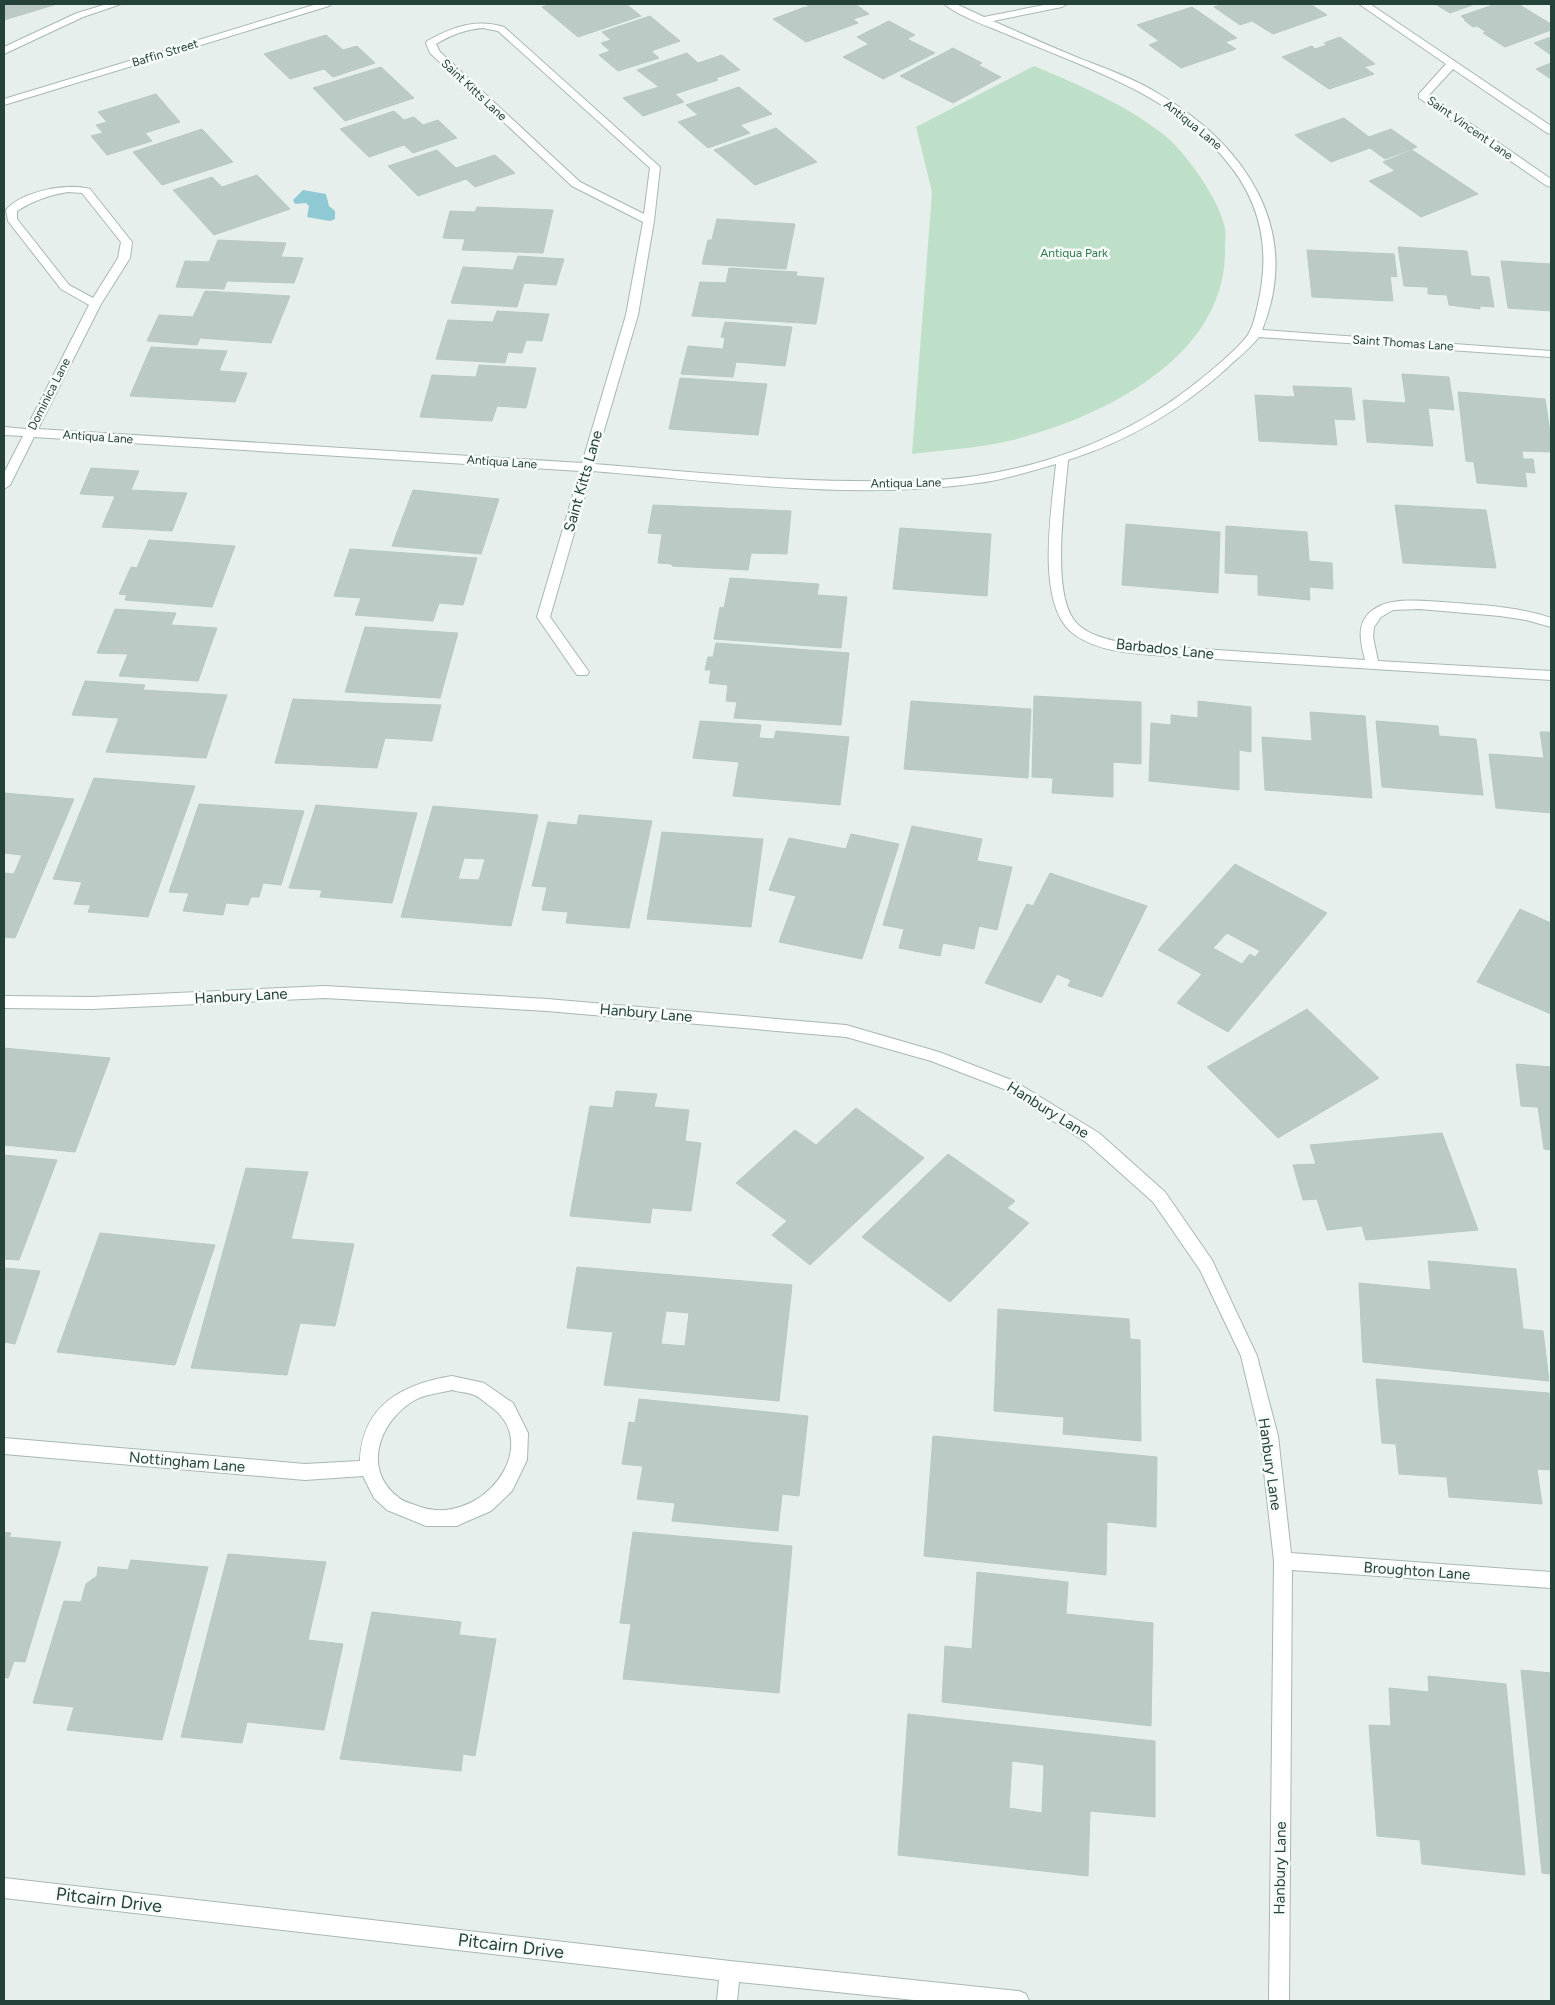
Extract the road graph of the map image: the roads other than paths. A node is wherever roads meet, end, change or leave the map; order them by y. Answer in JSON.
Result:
{"nodes":[{"id":1,"x":116,"y":4,"type":"edge"},
{"id":2,"x":326,"y":4,"type":"edge"},
{"id":3,"x":949,"y":4,"type":"edge"},
{"id":4,"x":1062,"y":4,"type":"edge"},
{"id":5,"x":1364,"y":4,"type":"edge"},
{"id":6,"x":982,"y":20,"type":"junction"},
{"id":7,"x":4,"y":51,"type":"edge"},
{"id":8,"x":1452,"y":64,"type":"junction"},
{"id":9,"x":4,"y":102,"type":"edge"},
{"id":10,"x":1551,"y":131,"type":"edge"},
{"id":11,"x":1551,"y":184,"type":"edge"},
{"id":12,"x":649,"y":221,"type":"junction"},
{"id":13,"x":95,"y":304,"type":"junction"},
{"id":14,"x":1256,"y":333,"type":"junction"},
{"id":15,"x":1551,"y":354,"type":"edge"},
{"id":16,"x":4,"y":432,"type":"edge"},
{"id":17,"x":29,"y":433,"type":"junction"},
{"id":18,"x":1062,"y":460,"type":"junction"},
{"id":19,"x":587,"y":468,"type":"junction"},
{"id":20,"x":4,"y":485,"type":"edge"},
{"id":21,"x":1551,"y":623,"type":"edge"},
{"id":22,"x":1372,"y":664,"type":"junction"},
{"id":23,"x":582,"y":672,"type":"dead end"},
{"id":24,"x":1551,"y":676,"type":"edge"},
{"id":25,"x":4,"y":1002,"type":"edge"},
{"id":26,"x":4,"y":1446,"type":"edge"},
{"id":27,"x":370,"y":1468,"type":"junction"},
{"id":28,"x":1283,"y":1561,"type":"junction"},
{"id":29,"x":1551,"y":1580,"type":"edge"},
{"id":30,"x":4,"y":1888,"type":"edge"},
{"id":31,"x":730,"y":1971,"type":"junction"},
{"id":32,"x":727,"y":2001,"type":"edge"},
{"id":33,"x":1018,"y":2001,"type":"edge"},
{"id":34,"x":1279,"y":2001,"type":"edge"}],
"edges":[{"from":1,"to":7,"type":"street"},
{"from":2,"to":9,"type":"street","name":"Baffin Street"},
{"from":3,"to":6,"type":"street","name":"Antiqua Lane"},
{"from":4,"to":6,"type":"street"},
{"from":5,"to":8,"type":"street"},
{"from":6,"to":14,"type":"street","name":"Antiqua Lane"},
{"from":8,"to":10,"type":"street"},
{"from":8,"to":11,"type":"street","name":"Saint Vincent Lane"},
{"from":12,"to":12,"type":"street","name":"Saint Kitts Lane"},
{"from":12,"to":19,"type":"street","name":"Saint Kitts Lane"},
{"from":13,"to":13,"type":"street","name":"Dominica Lane"},
{"from":13,"to":17,"type":"street","name":"Dominica Lane"},
{"from":14,"to":15,"type":"street","name":"Saint Thomas Lane"},
{"from":14,"to":18,"type":"street","name":"Antiqua Lane"},
{"from":16,"to":17,"type":"street","name":"Antiqua Lane"},
{"from":17,"to":19,"type":"street","name":"Antiqua Lane"},
{"from":17,"to":20,"type":"street","name":"Dominica Lane"},
{"from":18,"to":19,"type":"street","name":"Antiqua Lane"},
{"from":18,"to":22,"type":"street","name":"Barbados Lane"},
{"from":19,"to":23,"type":"street","name":"Saint Kitts Lane"},
{"from":21,"to":22,"type":"street"},
{"from":22,"to":24,"type":"street","name":"Barbados Lane"},
{"from":25,"to":28,"type":"street","name":"Hanbury Lane"},
{"from":26,"to":27,"type":"street","name":"Nottingham Lane"},
{"from":27,"to":27,"type":"street"},
{"from":28,"to":29,"type":"street","name":"Broughton Lane"},
{"from":28,"to":34,"type":"street","name":"Hanbury Lane"},
{"from":30,"to":31,"type":"street","name":"Pitcairn Drive"},
{"from":31,"to":32,"type":"street"},
{"from":31,"to":33,"type":"street","name":"Pitcairn Drive"}]}
